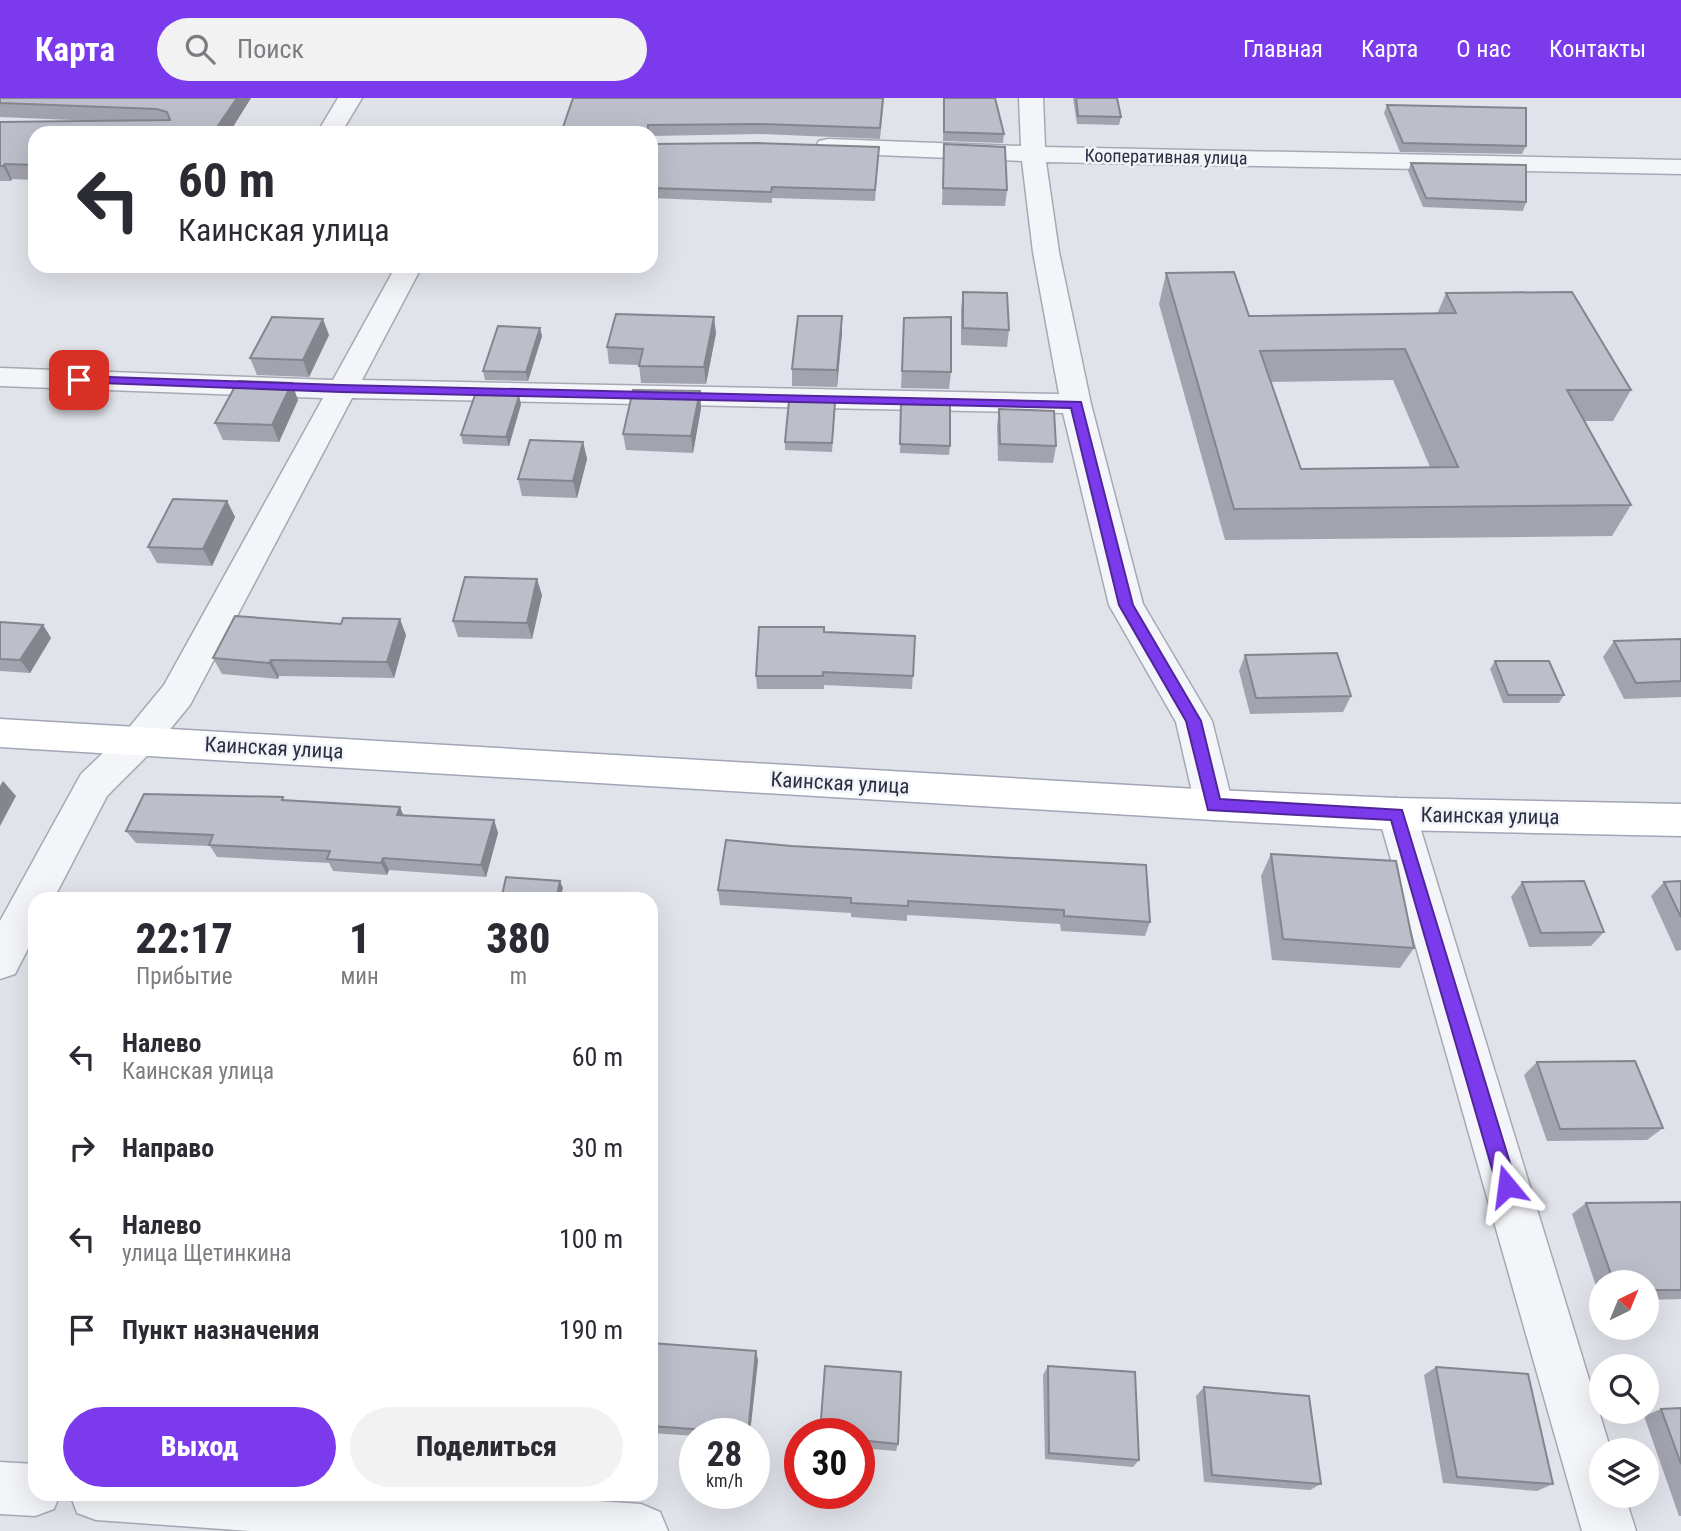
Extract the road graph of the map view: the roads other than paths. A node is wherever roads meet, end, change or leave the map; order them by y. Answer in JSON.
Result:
{"nodes":[{"id":1,"x":350,"y":98,"type":"edge"},
{"id":2,"x":1031,"y":98,"type":"edge"},
{"id":3,"x":333,"y":126,"type":"edge"},
{"id":4,"x":800,"y":145,"type":"edge"},
{"id":5,"x":1033,"y":154,"type":"junction"},
{"id":6,"x":1681,"y":167,"type":"edge"},
{"id":7,"x":404,"y":273,"type":"edge"},
{"id":8,"x":0,"y":377,"type":"edge"},
{"id":9,"x":341,"y":389,"type":"junction"},
{"id":10,"x":1076,"y":404,"type":"junction"},
{"id":11,"x":0,"y":733,"type":"edge"},
{"id":12,"x":140,"y":740,"type":"junction"},
{"id":13,"x":1214,"y":805,"type":"junction"},
{"id":14,"x":1397,"y":814,"type":"junction"},
{"id":15,"x":1681,"y":820,"type":"edge"},
{"id":16,"x":37,"y":892,"type":"edge"},
{"id":17,"x":28,"y":909,"type":"edge"},
{"id":18,"x":0,"y":961,"type":"edge"},
{"id":19,"x":0,"y":1488,"type":"edge"},
{"id":20,"x":28,"y":1490,"type":"edge"},
{"id":21,"x":199,"y":1501,"type":"edge"},
{"id":22,"x":641,"y":1531,"type":"edge"},
{"id":23,"x":1609,"y":1531,"type":"edge"}],
"edges":[{"from":1,"to":3,"type":"street"},
{"from":2,"to":5,"type":"street"},
{"from":4,"to":5,"type":"street","name":"Кооперативная улица"},
{"from":5,"to":6,"type":"street","name":"Кооперативная улица"},
{"from":5,"to":10,"type":"street"},
{"from":7,"to":9,"type":"street"},
{"from":8,"to":9,"type":"street"},
{"from":9,"to":10,"type":"street"},
{"from":9,"to":12,"type":"street"},
{"from":10,"to":13,"type":"street"},
{"from":11,"to":12,"type":"main road","name":"Каинская улица"},
{"from":12,"to":13,"type":"main road","name":"Каинская улица"},
{"from":12,"to":16,"type":"street"},
{"from":13,"to":14,"type":"main road","name":"Каинская улица"},
{"from":14,"to":15,"type":"main road","name":"Каинская улица"},
{"from":14,"to":23,"type":"street"},
{"from":17,"to":18,"type":"street"},
{"from":19,"to":20,"type":"street"},
{"from":21,"to":22,"type":"street"}]}
